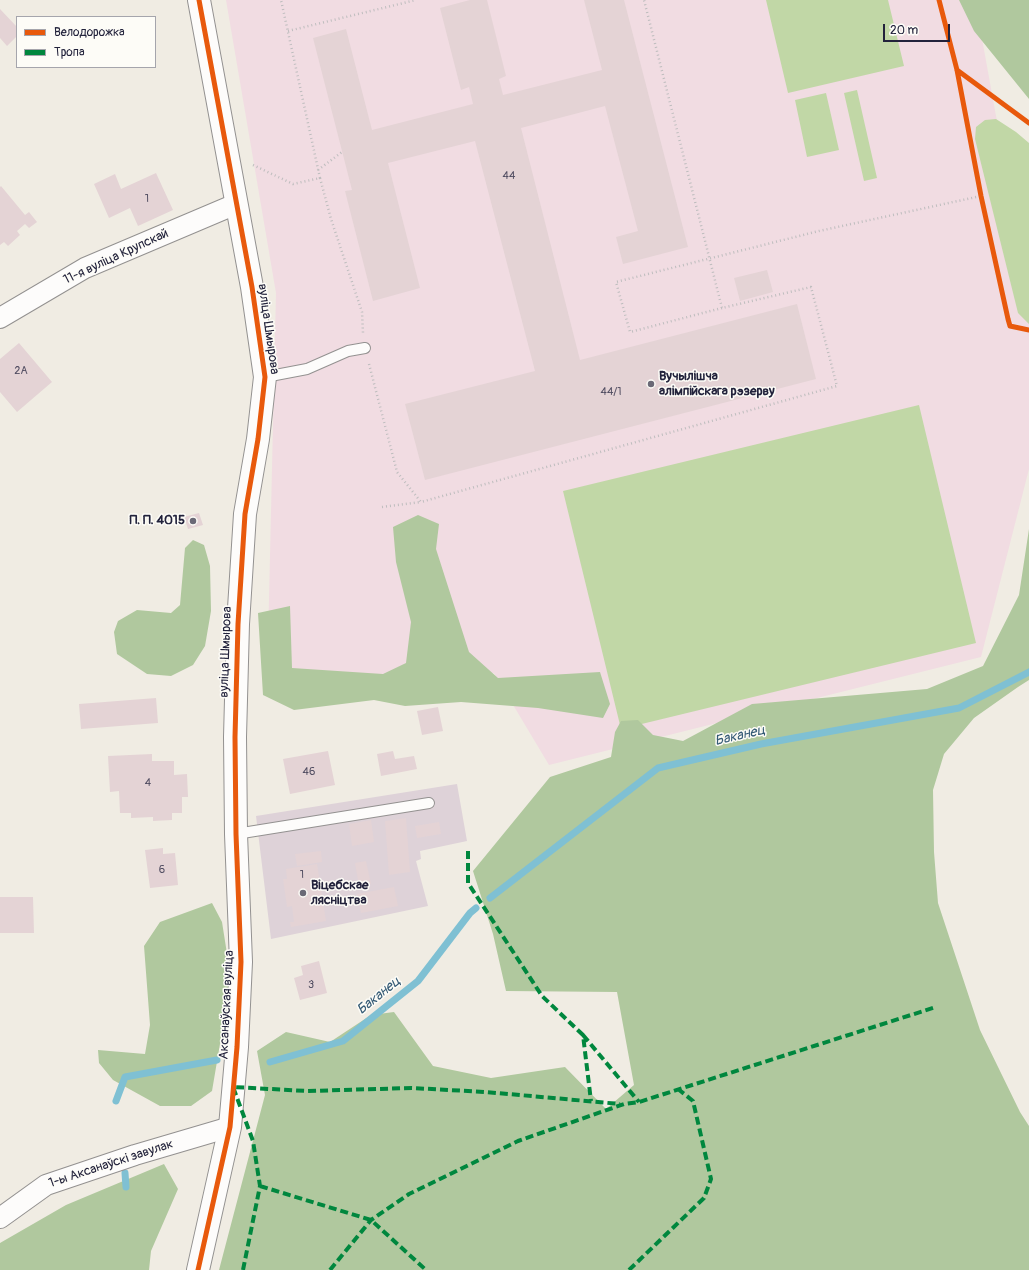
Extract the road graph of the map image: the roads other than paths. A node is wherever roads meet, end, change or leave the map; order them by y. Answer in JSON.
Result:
{"nodes":[{"id":1,"x":199,"y":0,"type":"edge"},
{"id":2,"x":236,"y":204,"type":"junction"},
{"id":3,"x":0,"y":318,"type":"edge"},
{"id":4,"x":364,"y":348,"type":"road end"},
{"id":5,"x":265,"y":377,"type":"junction"},
{"id":6,"x":235,"y":737,"type":"joint"},
{"id":7,"x":429,"y":803,"type":"dead end"},
{"id":8,"x":236,"y":834,"type":"junction"},
{"id":9,"x":230,"y":1127,"type":"junction"},
{"id":10,"x":0,"y":1218,"type":"edge"},
{"id":11,"x":198,"y":1270,"type":"edge"}],
"edges":[{"from":1,"to":2,"type":"street","name":"вуліца Шмырова"},
{"from":2,"to":3,"type":"street","name":"11-я вуліца Крупскай"},
{"from":2,"to":5,"type":"street","name":"вуліца Шмырова"},
{"from":4,"to":5,"type":"lane"},
{"from":5,"to":6,"type":"street","name":"вуліца Шмырова"},
{"from":6,"to":8,"type":"street","name":"Аксанаўская вуліца"},
{"from":7,"to":8,"type":"lane"},
{"from":8,"to":9,"type":"street","name":"Аксанаўская вуліца"},
{"from":9,"to":10,"type":"street","name":"1-ы Аксанаўскі завулак"},
{"from":9,"to":11,"type":"street","name":"Аксанаўская вуліца"}]}
